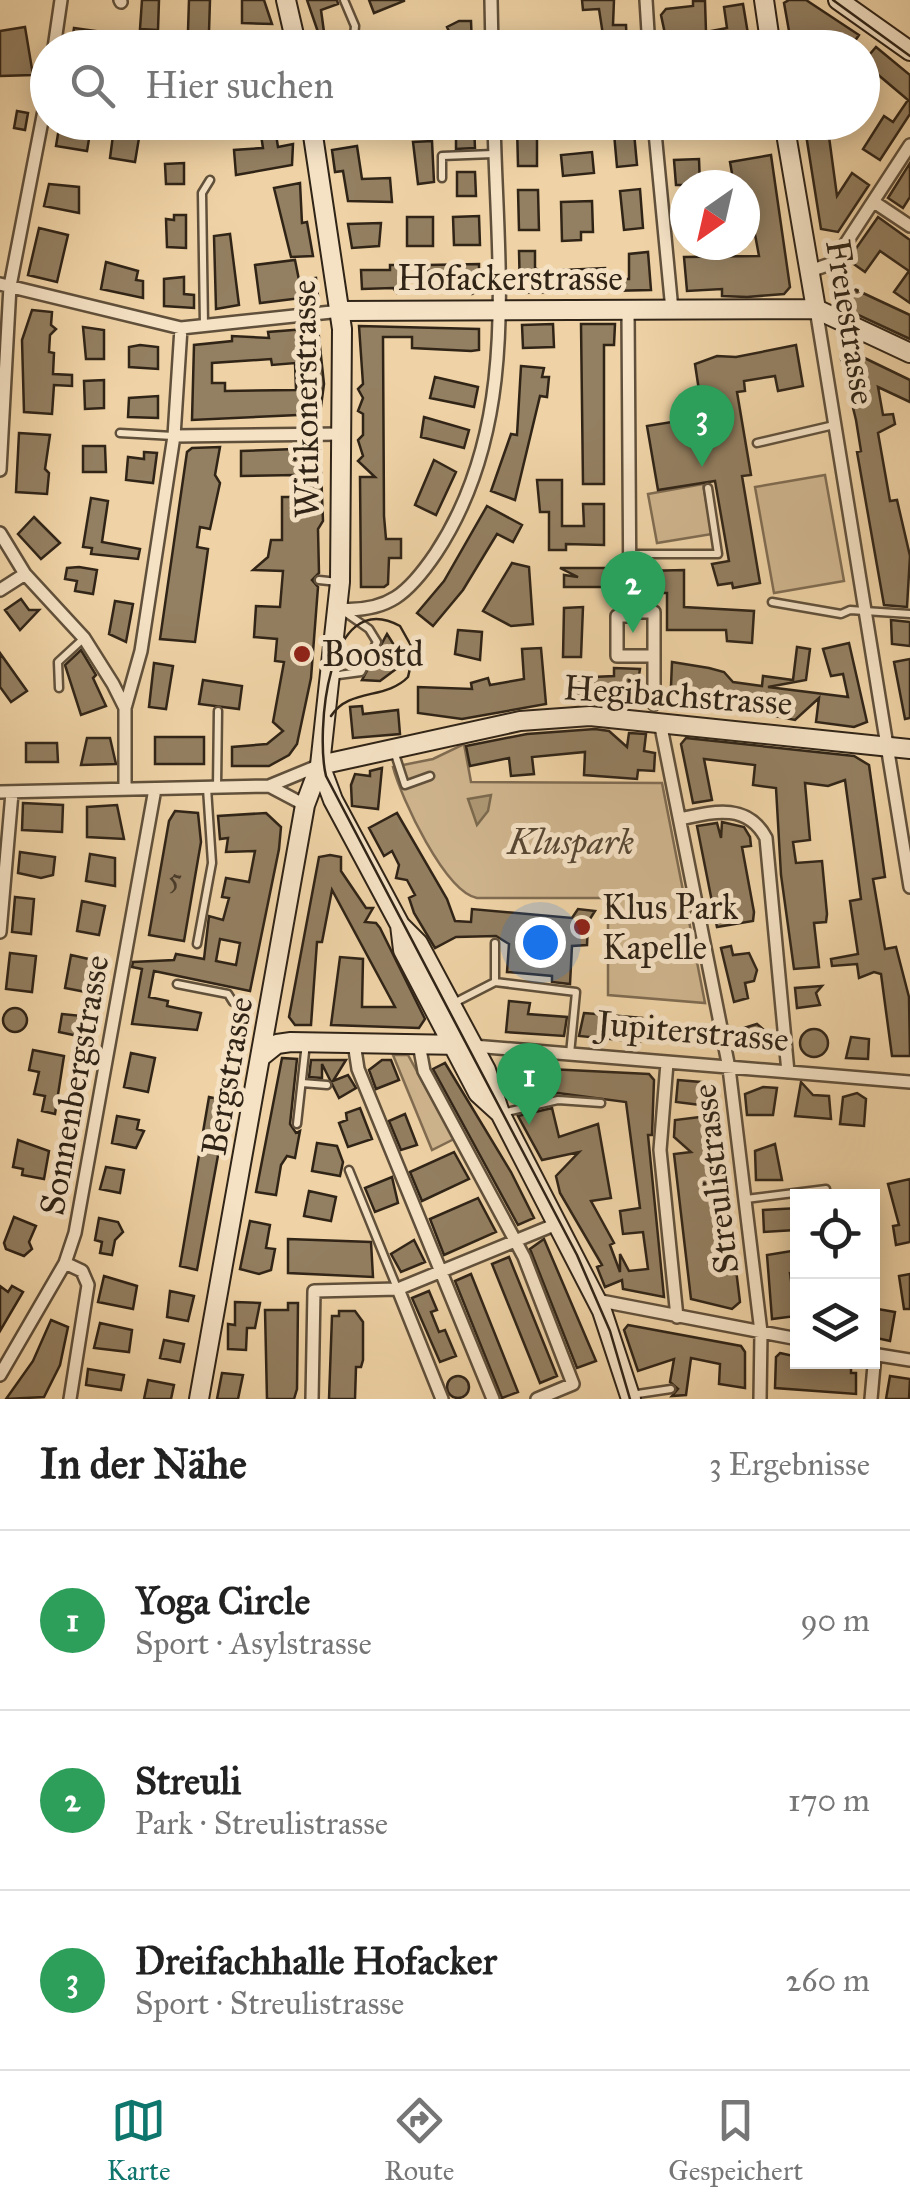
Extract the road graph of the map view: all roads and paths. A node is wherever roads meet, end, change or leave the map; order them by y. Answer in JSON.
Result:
{"nodes":[{"id":1,"x":61,"y":0,"type":"edge"},
{"id":2,"x":286,"y":0,"type":"edge"},
{"id":3,"x":344,"y":0,"type":"edge"},
{"id":4,"x":491,"y":0,"type":"edge"},
{"id":5,"x":646,"y":0,"type":"edge"},
{"id":6,"x":764,"y":0,"type":"edge"},
{"id":7,"x":838,"y":0,"type":"edge"},
{"id":8,"x":57,"y":30,"type":"edge"},
{"id":9,"x":292,"y":30,"type":"edge"},
{"id":10,"x":355,"y":30,"type":"edge"},
{"id":11,"x":492,"y":30,"type":"edge"},
{"id":12,"x":648,"y":30,"type":"edge"},
{"id":13,"x":768,"y":30,"type":"edge"},
{"id":14,"x":880,"y":30,"type":"edge"},
{"id":15,"x":880,"y":30,"type":"edge"},
{"id":16,"x":910,"y":52,"type":"edge"},
{"id":17,"x":37,"y":140,"type":"edge"},
{"id":18,"x":314,"y":140,"type":"edge"},
{"id":19,"x":494,"y":140,"type":"edge"},
{"id":20,"x":656,"y":140,"type":"edge"},
{"id":21,"x":787,"y":140,"type":"edge"},
{"id":22,"x":910,"y":145,"type":"edge"},
{"id":23,"x":494,"y":154,"type":"junction"},
{"id":24,"x":442,"y":178,"type":"dead end"},
{"id":25,"x":210,"y":180,"type":"dead end"},
{"id":26,"x":874,"y":202,"type":"junction"},
{"id":27,"x":910,"y":226,"type":"edge"},
{"id":28,"x":810,"y":271,"type":"junction"},
{"id":29,"x":5,"y":285,"type":"edge"},
{"id":30,"x":816,"y":309,"type":"junction"},
{"id":31,"x":499,"y":310,"type":"junction"},
{"id":32,"x":628,"y":310,"type":"junction"},
{"id":33,"x":672,"y":310,"type":"junction"},
{"id":34,"x":341,"y":311,"type":"junction"},
{"id":35,"x":204,"y":326,"type":"junction"},
{"id":36,"x":181,"y":328,"type":"junction"},
{"id":37,"x":910,"y":353,"type":"edge"},
{"id":38,"x":834,"y":425,"type":"junction"},
{"id":39,"x":120,"y":434,"type":"dead end"},
{"id":40,"x":342,"y":434,"type":"junction"},
{"id":41,"x":174,"y":436,"type":"junction"},
{"id":42,"x":757,"y":442,"type":"dead end"},
{"id":43,"x":0,"y":470,"type":"edge"},
{"id":44,"x":708,"y":488,"type":"dead end"},
{"id":45,"x":0,"y":533,"type":"edge"},
{"id":46,"x":629,"y":554,"type":"junction"},
{"id":47,"x":25,"y":574,"type":"junction"},
{"id":48,"x":319,"y":580,"type":"dead end"},
{"id":49,"x":340,"y":582,"type":"junction"},
{"id":50,"x":0,"y":590,"type":"edge"},
{"id":51,"x":772,"y":602,"type":"dead end"},
{"id":52,"x":338,"y":608,"type":"junction"},
{"id":53,"x":864,"y":610,"type":"junction"},
{"id":54,"x":630,"y":612,"type":"junction"},
{"id":55,"x":910,"y":614,"type":"edge"},
{"id":56,"x":84,"y":638,"type":"junction"},
{"id":57,"x":654,"y":656,"type":"junction"},
{"id":58,"x":330,"y":676,"type":"junction"},
{"id":59,"x":59,"y":688,"type":"dead end"},
{"id":60,"x":125,"y":708,"type":"junction"},
{"id":61,"x":218,"y":711,"type":"dead end"},
{"id":62,"x":657,"y":712,"type":"junction"},
{"id":63,"x":886,"y":745,"type":"junction"},
{"id":64,"x":910,"y":748,"type":"edge"},
{"id":65,"x":394,"y":750,"type":"junction"},
{"id":66,"x":320,"y":765,"type":"junction"},
{"id":67,"x":430,"y":776,"type":"dead end"},
{"id":68,"x":269,"y":786,"type":"junction"},
{"id":69,"x":212,"y":788,"type":"junction"},
{"id":70,"x":124,"y":789,"type":"junction"},
{"id":71,"x":155,"y":789,"type":"junction"},
{"id":72,"x":6,"y":792,"type":"edge"},
{"id":73,"x":306,"y":804,"type":"junction"},
{"id":74,"x":680,"y":819,"type":"junction"},
{"id":75,"x":910,"y":887,"type":"edge"},
{"id":76,"x":400,"y":925,"type":"junction"},
{"id":77,"x":0,"y":932,"type":"edge"},
{"id":78,"x":496,"y":943,"type":"dead end"},
{"id":79,"x":197,"y":944,"type":"dead end"},
{"id":80,"x":495,"y":982,"type":"junction"},
{"id":81,"x":177,"y":984,"type":"dead end"},
{"id":82,"x":233,"y":1002,"type":"dead end"},
{"id":83,"x":451,"y":1005,"type":"junction"},
{"id":84,"x":270,"y":1014,"type":"junction"},
{"id":85,"x":298,"y":1042,"type":"junction"},
{"id":86,"x":354,"y":1043,"type":"junction"},
{"id":87,"x":420,"y":1044,"type":"junction"},
{"id":88,"x":452,"y":1044,"type":"junction"},
{"id":89,"x":473,"y":1046,"type":"junction"},
{"id":90,"x":570,"y":1054,"type":"junction"},
{"id":91,"x":262,"y":1056,"type":"junction"},
{"id":92,"x":667,"y":1062,"type":"junction"},
{"id":93,"x":729,"y":1068,"type":"junction"},
{"id":94,"x":788,"y":1072,"type":"junction"},
{"id":95,"x":910,"y":1082,"type":"edge"},
{"id":96,"x":302,"y":1083,"type":"junction"},
{"id":97,"x":327,"y":1085,"type":"dead end"},
{"id":98,"x":601,"y":1104,"type":"dead end"},
{"id":99,"x":500,"y":1114,"type":"junction"},
{"id":100,"x":297,"y":1124,"type":"dead end"},
{"id":101,"x":349,"y":1170,"type":"dead end"},
{"id":102,"x":790,"y":1193,"type":"edge"},
{"id":103,"x":745,"y":1199,"type":"junction"},
{"id":104,"x":558,"y":1223,"type":"junction"},
{"id":105,"x":515,"y":1243,"type":"junction"},
{"id":106,"x":65,"y":1262,"type":"junction"},
{"id":107,"x":441,"y":1274,"type":"junction"},
{"id":108,"x":398,"y":1289,"type":"junction"},
{"id":109,"x":595,"y":1300,"type":"junction"},
{"id":110,"x":677,"y":1316,"type":"junction"},
{"id":111,"x":761,"y":1332,"type":"junction"},
{"id":112,"x":790,"y":1337,"type":"edge"},
{"id":113,"x":880,"y":1355,"type":"edge"},
{"id":114,"x":910,"y":1360,"type":"edge"},
{"id":115,"x":873,"y":1369,"type":"edge"},
{"id":116,"x":0,"y":1374,"type":"edge"},
{"id":117,"x":671,"y":1389,"type":"dead end"},
{"id":118,"x":627,"y":1398,"type":"edge"},
{"id":119,"x":70,"y":1399,"type":"edge"},
{"id":120,"x":200,"y":1399,"type":"edge"},
{"id":121,"x":312,"y":1399,"type":"edge"},
{"id":122,"x":442,"y":1399,"type":"edge"},
{"id":123,"x":493,"y":1399,"type":"edge"},
{"id":124,"x":536,"y":1399,"type":"edge"},
{"id":125,"x":760,"y":1399,"type":"edge"},
{"id":126,"x":872,"y":1399,"type":"edge"}],
"edges":[{"from":1,"to":8,"type":"street"},
{"from":2,"to":9,"type":"main road"},
{"from":3,"to":10,"type":"lane"},
{"from":4,"to":11,"type":"street"},
{"from":5,"to":12,"type":"street"},
{"from":6,"to":13,"type":"main road"},
{"from":7,"to":15,"type":"main road"},
{"from":14,"to":16,"type":"main road"},
{"from":17,"to":29,"type":"street"},
{"from":18,"to":34,"type":"main road","name":"Witikonerstrasse"},
{"from":19,"to":23,"type":"street"},
{"from":20,"to":33,"type":"street"},
{"from":21,"to":28,"type":"main road","name":"Freiestrasse"},
{"from":22,"to":26,"type":"street"},
{"from":23,"to":24,"type":"lane"},
{"from":23,"to":31,"type":"street"},
{"from":25,"to":35,"type":"lane"},
{"from":26,"to":27,"type":"street"},
{"from":26,"to":28,"type":"street"},
{"from":28,"to":30,"type":"main road","name":"Freiestrasse"},
{"from":29,"to":36,"type":"street"},
{"from":29,"to":43,"type":"street"},
{"from":30,"to":33,"type":"main road","name":"Hofackerstrasse"},
{"from":30,"to":37,"type":"main road","name":"Hofackerstrasse"},
{"from":30,"to":38,"type":"street","name":"Freiestrasse"},
{"from":31,"to":32,"type":"main road","name":"Hofackerstrasse"},
{"from":31,"to":34,"type":"main road","name":"Hofackerstrasse"},
{"from":31,"to":52,"type":"street"},
{"from":32,"to":33,"type":"main road","name":"Hofackerstrasse"},
{"from":32,"to":46,"type":"street"},
{"from":34,"to":35,"type":"street"},
{"from":34,"to":40,"type":"main road","name":"Witikonerstrasse"},
{"from":35,"to":36,"type":"street"},
{"from":36,"to":41,"type":"street"},
{"from":38,"to":42,"type":"lane"},
{"from":38,"to":53,"type":"street","name":"Freiestrasse"},
{"from":39,"to":41,"type":"lane"},
{"from":40,"to":41,"type":"street"},
{"from":40,"to":49,"type":"main road","name":"Witikonerstrasse"},
{"from":41,"to":60,"type":"street"},
{"from":44,"to":46,"type":"lane"},
{"from":45,"to":47,"type":"street"},
{"from":46,"to":54,"type":"street"},
{"from":47,"to":50,"type":"street"},
{"from":47,"to":56,"type":"street"},
{"from":48,"to":49,"type":"lane"},
{"from":49,"to":52,"type":"main road","name":"Witikonerstrasse"},
{"from":51,"to":53,"type":"lane"},
{"from":52,"to":58,"type":"main road","name":"Witikonerstrasse"},
{"from":52,"to":58,"type":"lane"},
{"from":53,"to":55,"type":"lane"},
{"from":53,"to":63,"type":"street","name":"Freiestrasse"},
{"from":54,"to":57,"type":"street","name":"Streulistrasse"},
{"from":54,"to":57,"type":"street"},
{"from":56,"to":59,"type":"lane"},
{"from":56,"to":60,"type":"street"},
{"from":57,"to":62,"type":"street","name":"Streulistrasse"},
{"from":58,"to":66,"type":"main road","name":"Witikonerstrasse"},
{"from":60,"to":70,"type":"street"},
{"from":61,"to":69,"type":"lane"},
{"from":62,"to":63,"type":"main road","name":"Hegibachstrasse"},
{"from":62,"to":65,"type":"main road","name":"Hegibachstrasse"},
{"from":62,"to":74,"type":"street","name":"Streulistrasse"},
{"from":63,"to":64,"type":"main road","name":"Hegibachstrasse"},
{"from":63,"to":75,"type":"street","name":"Freiestrasse"},
{"from":65,"to":66,"type":"main road","name":"Hegibachstrasse"},
{"from":65,"to":67,"type":"lane"},
{"from":66,"to":68,"type":"street","name":"Hegibachstrasse"},
{"from":66,"to":73,"type":"main road","name":"Bergstrasse"},
{"from":66,"to":76,"type":"main road"},
{"from":68,"to":69,"type":"street","name":"Hegibachstrasse"},
{"from":68,"to":73,"type":"street","name":"Hegibachstrasse"},
{"from":69,"to":71,"type":"street","name":"Hegibachstrasse"},
{"from":69,"to":79,"type":"lane"},
{"from":70,"to":71,"type":"street","name":"Hegibachstrasse"},
{"from":70,"to":72,"type":"street","name":"Hegibachstrasse"},
{"from":71,"to":106,"type":"street","name":"Sonnenbergstrasse"},
{"from":72,"to":77,"type":"street"},
{"from":73,"to":84,"type":"main road","name":"Bergstrasse"},
{"from":74,"to":93,"type":"street","name":"Streulistrasse"},
{"from":74,"to":94,"type":"street"},
{"from":76,"to":83,"type":"main road"},
{"from":76,"to":88,"type":"main road"},
{"from":78,"to":80,"type":"lane"},
{"from":80,"to":83,"type":"lane"},
{"from":80,"to":90,"type":"lane"},
{"from":81,"to":82,"type":"lane"},
{"from":83,"to":89,"type":"main road"},
{"from":84,"to":85,"type":"main road"},
{"from":84,"to":91,"type":"main road","name":"Bergstrasse"},
{"from":85,"to":86,"type":"main road","name":"Jupiterstrasse"},
{"from":85,"to":91,"type":"main road","name":"Jupiterstrasse"},
{"from":85,"to":96,"type":"lane"},
{"from":86,"to":87,"type":"main road","name":"Jupiterstrasse"},
{"from":86,"to":107,"type":"street"},
{"from":87,"to":88,"type":"main road","name":"Jupiterstrasse"},
{"from":87,"to":105,"type":"street"},
{"from":88,"to":89,"type":"main road","name":"Jupiterstrasse"},
{"from":88,"to":99,"type":"main road"},
{"from":89,"to":90,"type":"street","name":"Jupiterstrasse"},
{"from":89,"to":99,"type":"main road"},
{"from":90,"to":92,"type":"street","name":"Jupiterstrasse"},
{"from":91,"to":120,"type":"main road","name":"Bergstrasse"},
{"from":92,"to":93,"type":"street","name":"Jupiterstrasse"},
{"from":92,"to":110,"type":"street"},
{"from":93,"to":94,"type":"street","name":"Jupiterstrasse"},
{"from":93,"to":103,"type":"street","name":"Streulistrasse"},
{"from":94,"to":95,"type":"street","name":"Jupiterstrasse"},
{"from":96,"to":97,"type":"lane"},
{"from":96,"to":100,"type":"lane"},
{"from":98,"to":99,"type":"lane"},
{"from":99,"to":104,"type":"main road"},
{"from":101,"to":108,"type":"lane"},
{"from":102,"to":103,"type":"lane"},
{"from":103,"to":111,"type":"street","name":"Streulistrasse"},
{"from":104,"to":105,"type":"street"},
{"from":104,"to":109,"type":"main road"},
{"from":105,"to":107,"type":"street"},
{"from":105,"to":124,"type":"street"},
{"from":106,"to":116,"type":"street","name":"Sonnenbergstrasse"},
{"from":106,"to":119,"type":"street"},
{"from":107,"to":108,"type":"street"},
{"from":107,"to":123,"type":"street"},
{"from":108,"to":121,"type":"street"},
{"from":108,"to":122,"type":"street"},
{"from":109,"to":110,"type":"street"},
{"from":109,"to":118,"type":"main road"},
{"from":110,"to":111,"type":"street"},
{"from":111,"to":112,"type":"street"},
{"from":111,"to":125,"type":"street","name":"Streulistrasse"},
{"from":113,"to":114,"type":"street"},
{"from":115,"to":126,"type":"street"},
{"from":117,"to":118,"type":"lane"}]}
